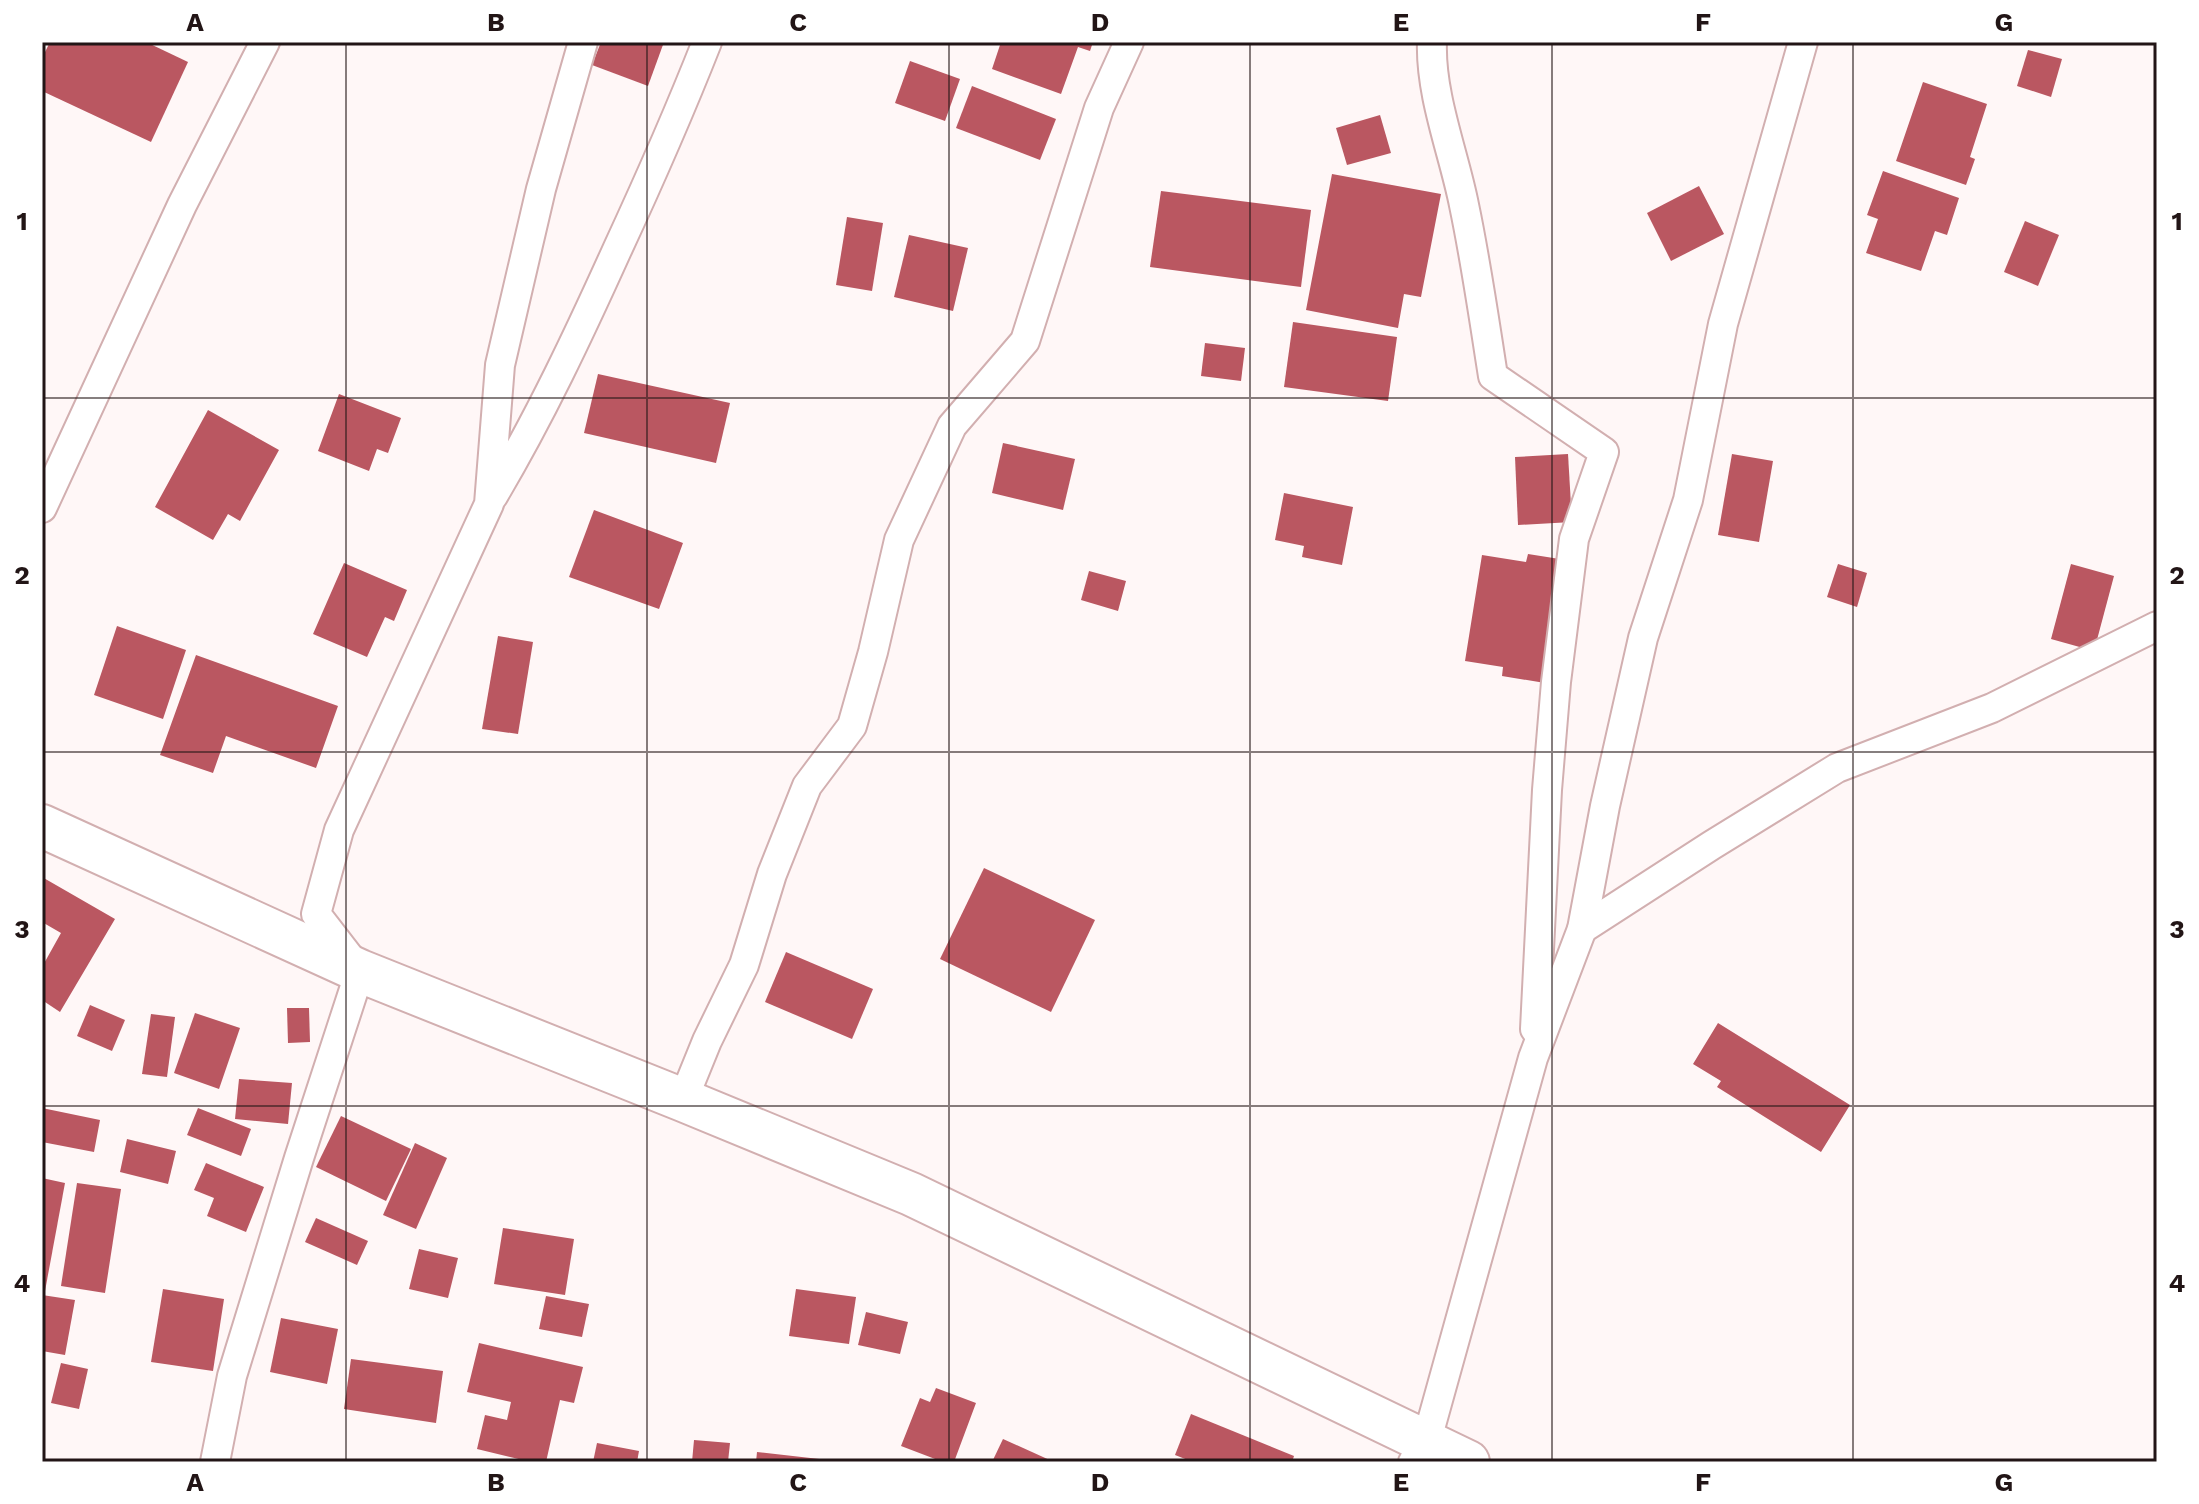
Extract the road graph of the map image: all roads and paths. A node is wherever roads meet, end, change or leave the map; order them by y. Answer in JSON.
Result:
{"nodes":[{"id":1,"x":265,"y":42,"type":"edge"},
{"id":2,"x":583,"y":42,"type":"edge"},
{"id":3,"x":707,"y":42,"type":"edge"},
{"id":4,"x":1129,"y":42,"type":"edge"},
{"id":5,"x":1432,"y":42,"type":"edge"},
{"id":6,"x":1803,"y":42,"type":"edge"},
{"id":7,"x":489,"y":504,"type":"junction"},
{"id":8,"x":42,"y":508,"type":"edge"},
{"id":9,"x":2157,"y":626,"type":"edge"},
{"id":10,"x":42,"y":826,"type":"edge"},
{"id":11,"x":1582,"y":929,"type":"junction"},
{"id":12,"x":360,"y":971,"type":"junction"},
{"id":13,"x":1533,"y":1058,"type":"junction"},
{"id":14,"x":683,"y":1100,"type":"junction"},
{"id":15,"x":1419,"y":1453,"type":"edge"},
{"id":16,"x":215,"y":1462,"type":"edge"},
{"id":17,"x":1468,"y":1462,"type":"edge"}],
"edges":[{"from":1,"to":8,"type":"street"},
{"from":2,"to":7,"type":"street"},
{"from":3,"to":7,"type":"street"},
{"from":4,"to":14,"type":"street"},
{"from":5,"to":13,"type":"street"},
{"from":6,"to":11,"type":"street"},
{"from":7,"to":12,"type":"street"},
{"from":9,"to":11,"type":"street"},
{"from":10,"to":12,"type":"street"},
{"from":11,"to":13,"type":"street"},
{"from":12,"to":14,"type":"street"},
{"from":12,"to":16,"type":"street"},
{"from":13,"to":15,"type":"street"},
{"from":14,"to":15,"type":"street"},
{"from":15,"to":17,"type":"street"}]}
